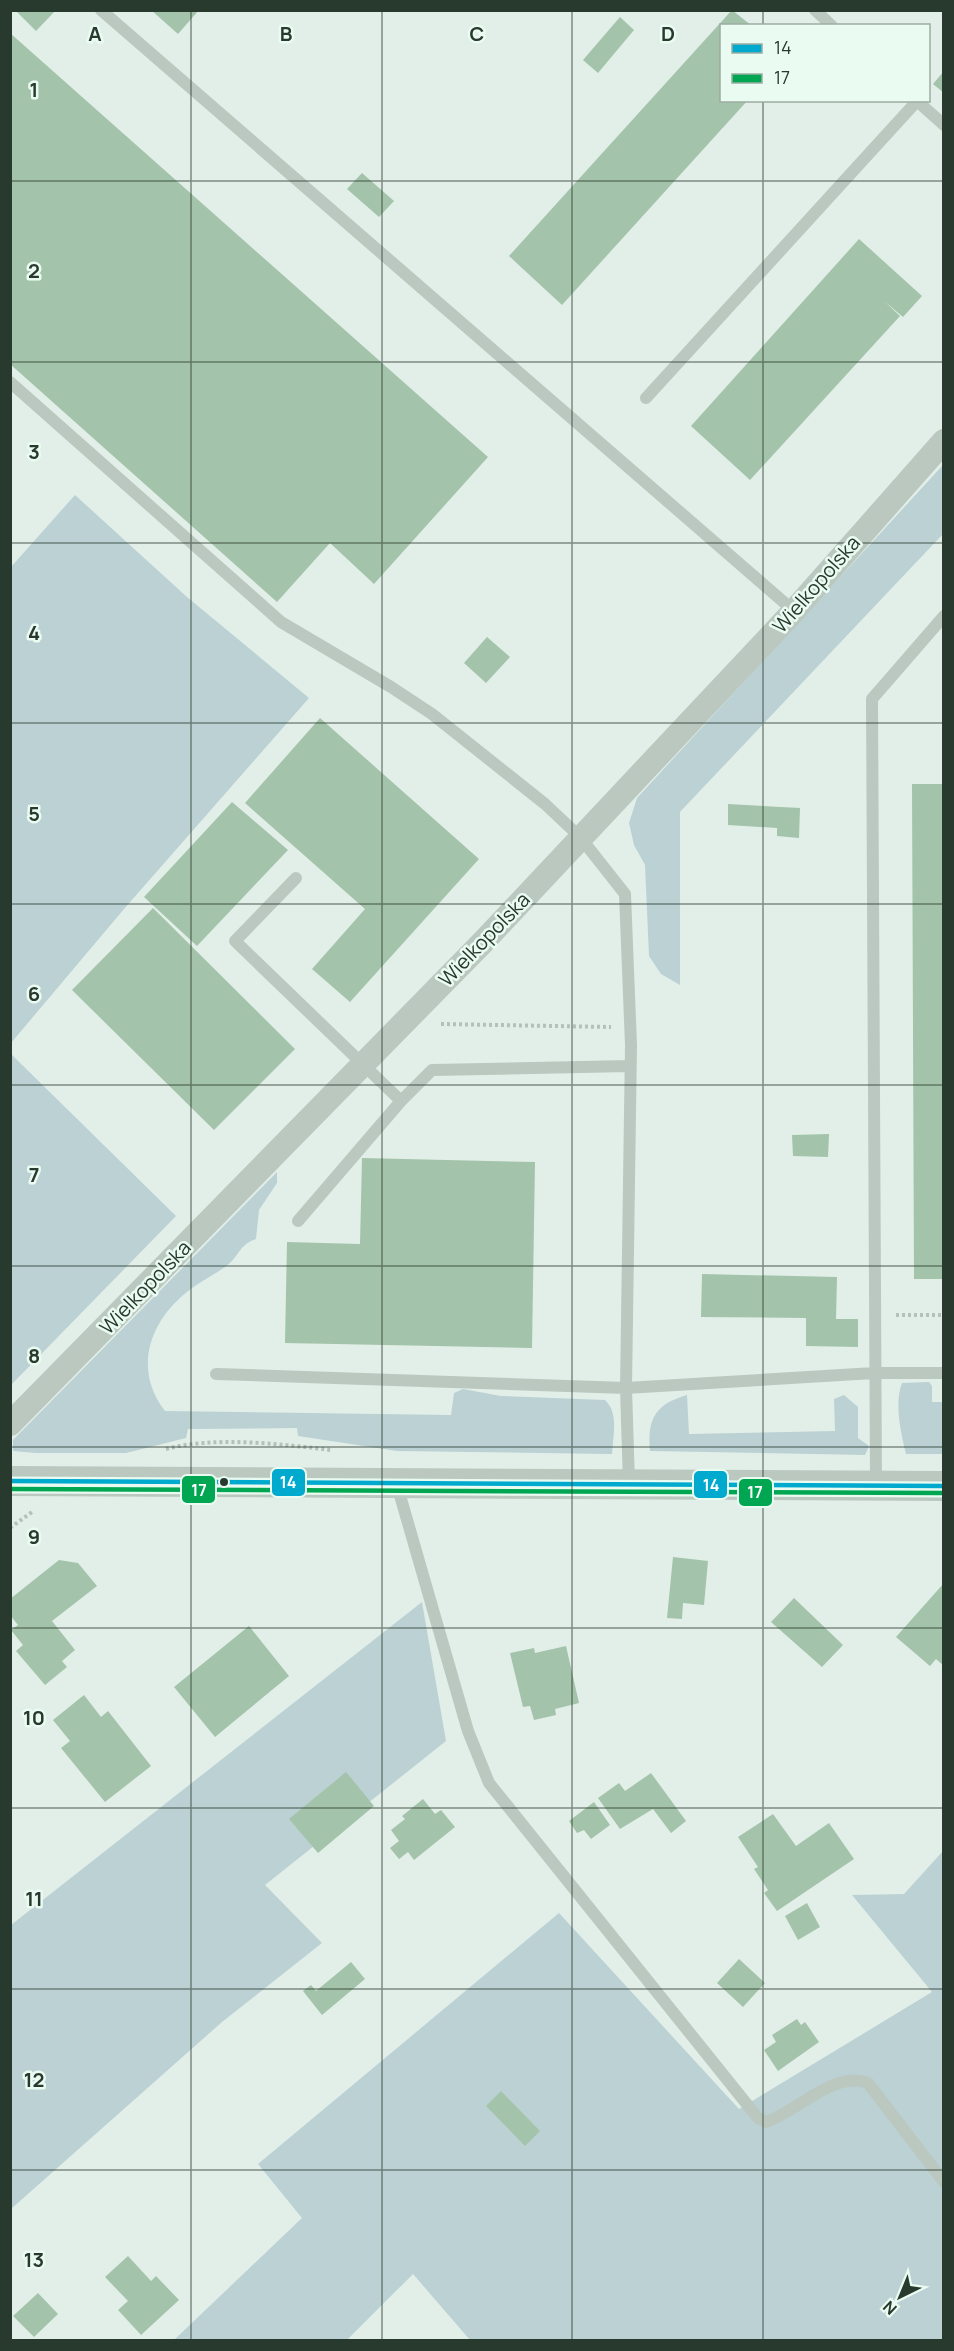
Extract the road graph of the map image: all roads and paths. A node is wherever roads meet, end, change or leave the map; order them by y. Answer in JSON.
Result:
{"nodes":[{"id":1,"x":101,"y":10,"type":"edge"},
{"id":2,"x":815,"y":10,"type":"edge"},
{"id":3,"x":830,"y":24,"type":"edge"},
{"id":4,"x":916,"y":102,"type":"edge"},
{"id":5,"x":918,"y":102,"type":"edge"},
{"id":6,"x":944,"y":125,"type":"edge"},
{"id":7,"x":10,"y":382,"type":"edge"},
{"id":8,"x":646,"y":398,"type":"dead end"},
{"id":9,"x":944,"y":441,"type":"edge"},
{"id":10,"x":794,"y":611,"type":"junction"},
{"id":11,"x":944,"y":616,"type":"edge"},
{"id":12,"x":580,"y":837,"type":"junction"},
{"id":13,"x":296,"y":878,"type":"dead end"},
{"id":14,"x":363,"y":1064,"type":"junction"},
{"id":15,"x":630,"y":1066,"type":"junction"},
{"id":16,"x":401,"y":1101,"type":"junction"},
{"id":17,"x":298,"y":1221,"type":"dead end"},
{"id":18,"x":875,"y":1315,"type":"junction"},
{"id":19,"x":944,"y":1315,"type":"edge"},
{"id":20,"x":874,"y":1373,"type":"junction"},
{"id":21,"x":944,"y":1373,"type":"edge"},
{"id":22,"x":216,"y":1374,"type":"dead end"},
{"id":23,"x":626,"y":1389,"type":"junction"},
{"id":24,"x":10,"y":1424,"type":"edge"},
{"id":25,"x":10,"y":1481,"type":"edge"},
{"id":26,"x":397,"y":1485,"type":"junction"},
{"id":27,"x":876,"y":1486,"type":"junction"},
{"id":28,"x":944,"y":1486,"type":"edge"},
{"id":29,"x":629,"y":1487,"type":"junction"},
{"id":30,"x":944,"y":2182,"type":"edge"}],
"edges":[{"from":1,"to":10,"type":"lane"},
{"from":2,"to":3,"type":"lane"},
{"from":4,"to":8,"type":"lane"},
{"from":5,"to":6,"type":"lane"},
{"from":7,"to":12,"type":"lane"},
{"from":9,"to":10,"type":"street","name":"Wielkopolska"},
{"from":10,"to":12,"type":"street","name":"Wielkopolska"},
{"from":11,"to":18,"type":"lane"},
{"from":12,"to":14,"type":"street","name":"Wielkopolska"},
{"from":12,"to":15,"type":"lane"},
{"from":13,"to":14,"type":"lane"},
{"from":14,"to":16,"type":"lane"},
{"from":14,"to":24,"type":"street","name":"Wielkopolska"},
{"from":15,"to":16,"type":"lane"},
{"from":15,"to":23,"type":"lane"},
{"from":16,"to":17,"type":"lane"},
{"from":18,"to":19,"type":"path"},
{"from":18,"to":20,"type":"lane"},
{"from":20,"to":21,"type":"lane"},
{"from":20,"to":23,"type":"lane"},
{"from":20,"to":27,"type":"lane"},
{"from":22,"to":23,"type":"lane"},
{"from":23,"to":29,"type":"lane"},
{"from":25,"to":26,"type":"street"},
{"from":26,"to":29,"type":"street"},
{"from":26,"to":30,"type":"lane"},
{"from":27,"to":28,"type":"street"},
{"from":27,"to":29,"type":"street"}]}
